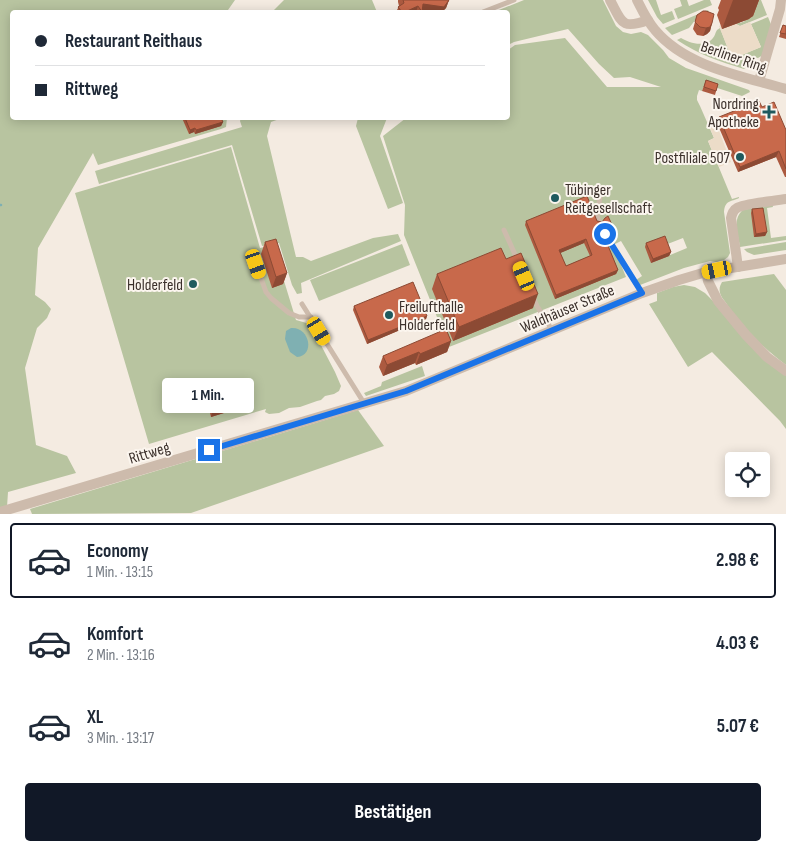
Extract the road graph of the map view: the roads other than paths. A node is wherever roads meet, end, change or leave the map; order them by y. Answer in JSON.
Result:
{"nodes":[{"id":1,"x":514,"y":0,"type":"edge"},
{"id":2,"x":610,"y":0,"type":"edge"},
{"id":3,"x":637,"y":0,"type":"edge"},
{"id":4,"x":781,"y":0,"type":"edge"},
{"id":5,"x":488,"y":10,"type":"edge"},
{"id":6,"x":648,"y":20,"type":"junction"},
{"id":7,"x":759,"y":81,"type":"junction"},
{"id":8,"x":786,"y":89,"type":"edge"},
{"id":9,"x":601,"y":190,"type":"dead end"},
{"id":10,"x":786,"y":199,"type":"edge"},
{"id":11,"x":600,"y":222,"type":"edge"},
{"id":12,"x":504,"y":230,"type":"dead end"},
{"id":13,"x":605,"y":234,"type":"edge"},
{"id":14,"x":786,"y":259,"type":"edge"},
{"id":15,"x":256,"y":264,"type":"dead end"},
{"id":16,"x":519,"y":264,"type":"edge"},
{"id":17,"x":738,"y":267,"type":"junction"},
{"id":18,"x":706,"y":272,"type":"junction"},
{"id":19,"x":530,"y":289,"type":"edge"},
{"id":20,"x":642,"y":293,"type":"junction"},
{"id":21,"x":302,"y":304,"type":"dead end"},
{"id":22,"x":311,"y":317,"type":"junction"},
{"id":23,"x":552,"y":331,"type":"junction"},
{"id":24,"x":786,"y":371,"type":"edge"},
{"id":25,"x":364,"y":404,"type":"junction"},
{"id":26,"x":0,"y":512,"type":"edge"}],
"edges":[{"from":1,"to":5,"type":"lane"},
{"from":2,"to":6,"type":"street"},
{"from":3,"to":6,"type":"street","name":"Berliner Ring"},
{"from":4,"to":7,"type":"street"},
{"from":6,"to":7,"type":"street","name":"Berliner Ring"},
{"from":7,"to":8,"type":"street","name":"Berliner Ring"},
{"from":9,"to":11,"type":"lane"},
{"from":10,"to":17,"type":"street"},
{"from":12,"to":16,"type":"lane"},
{"from":13,"to":20,"type":"lane"},
{"from":14,"to":17,"type":"street","name":"Waldhäuser Straße"},
{"from":15,"to":22,"type":"lane"},
{"from":17,"to":18,"type":"street","name":"Waldhäuser Straße"},
{"from":18,"to":20,"type":"street","name":"Waldhäuser Straße"},
{"from":18,"to":24,"type":"street"},
{"from":19,"to":23,"type":"lane"},
{"from":20,"to":23,"type":"street","name":"Waldhäuser Straße"},
{"from":21,"to":22,"type":"lane"},
{"from":22,"to":25,"type":"lane"},
{"from":23,"to":25,"type":"street","name":"Waldhäuser Straße"},
{"from":25,"to":26,"type":"street","name":"Rittweg"}]}
